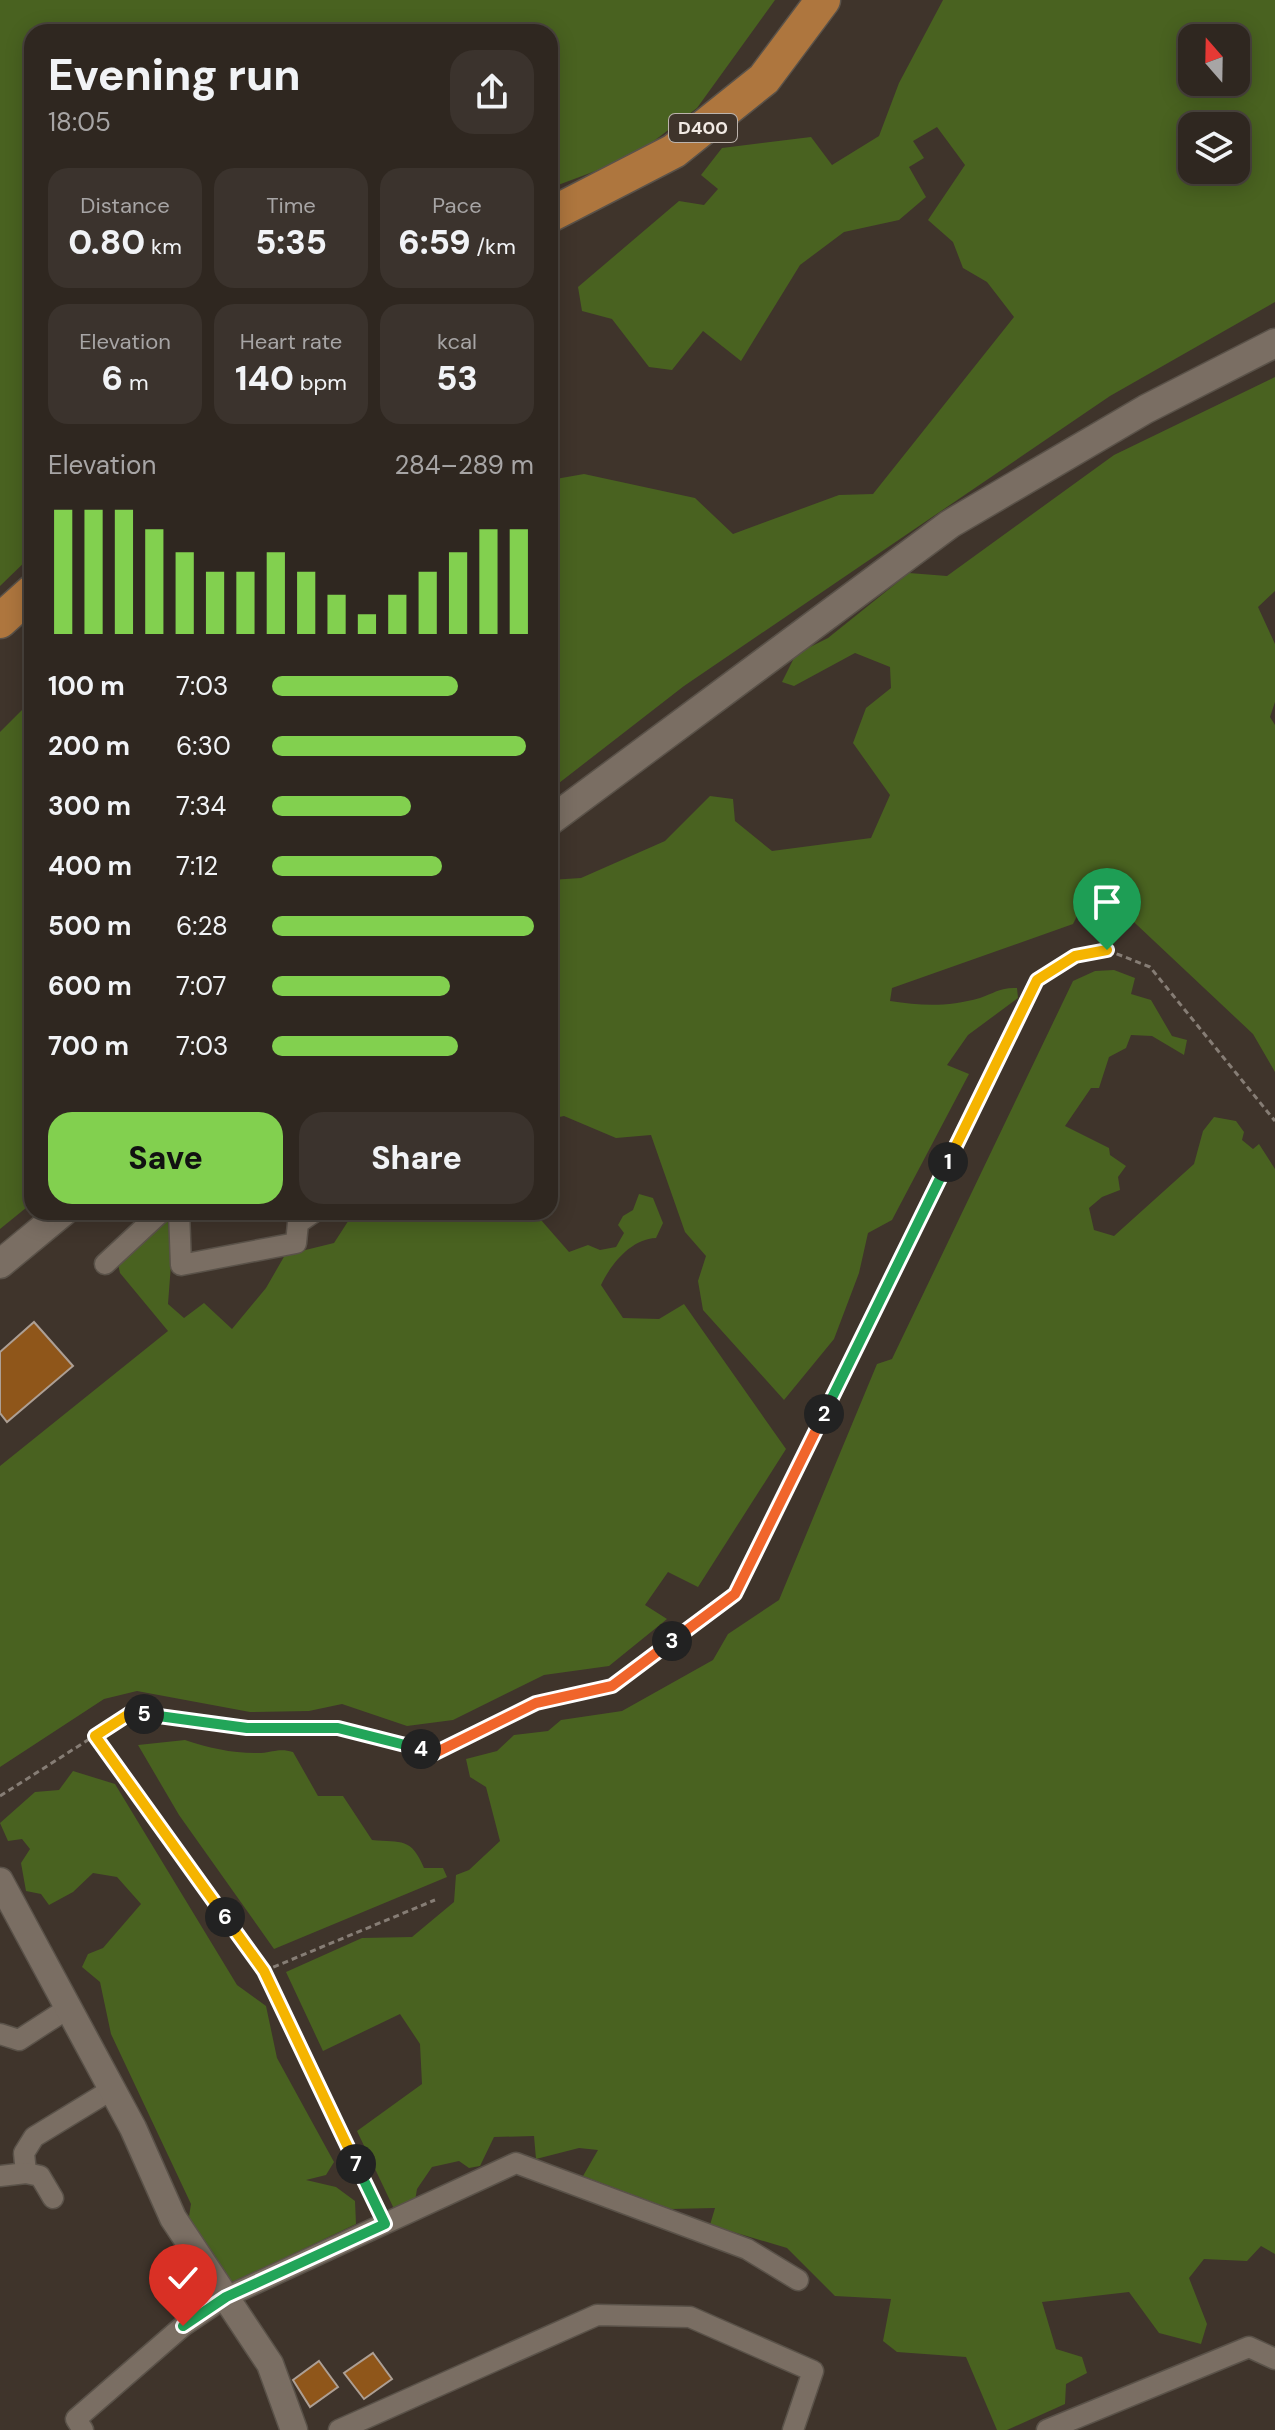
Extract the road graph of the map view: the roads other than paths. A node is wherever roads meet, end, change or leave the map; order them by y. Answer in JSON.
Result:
{"nodes":[{"id":1,"x":823,"y":0,"type":"edge"},
{"id":2,"x":558,"y":211,"type":"edge"},
{"id":3,"x":1275,"y":343,"type":"edge"},
{"id":4,"x":24,"y":599,"type":"edge"},
{"id":5,"x":0,"y":621,"type":"edge"},
{"id":6,"x":558,"y":815,"type":"edge"},
{"id":7,"x":53,"y":1220,"type":"edge"},
{"id":8,"x":152,"y":1220,"type":"edge"},
{"id":9,"x":179,"y":1220,"type":"edge"},
{"id":10,"x":302,"y":1220,"type":"edge"},
{"id":11,"x":0,"y":1264,"type":"edge"},
{"id":12,"x":105,"y":1264,"type":"dead end"},
{"id":13,"x":0,"y":1881,"type":"edge"},
{"id":14,"x":67,"y":2009,"type":"junction"},
{"id":15,"x":0,"y":2034,"type":"edge"},
{"id":16,"x":111,"y":2090,"type":"junction"},
{"id":17,"x":26,"y":2173,"type":"junction"},
{"id":18,"x":0,"y":2176,"type":"edge"},
{"id":19,"x":53,"y":2198,"type":"dead end"},
{"id":20,"x":798,"y":2280,"type":"dead end"},
{"id":21,"x":226,"y":2297,"type":"junction"},
{"id":22,"x":1275,"y":2359,"type":"edge"},
{"id":23,"x":83,"y":2430,"type":"edge"},
{"id":24,"x":294,"y":2430,"type":"edge"},
{"id":25,"x":339,"y":2430,"type":"edge"},
{"id":26,"x":793,"y":2430,"type":"edge"},
{"id":27,"x":1047,"y":2430,"type":"edge"}],
"edges":[{"from":1,"to":2,"type":"highway","number":"D400"},
{"from":3,"to":6,"type":"main road"},
{"from":4,"to":5,"type":"highway"},
{"from":7,"to":11,"type":"main road"},
{"from":8,"to":12,"type":"street"},
{"from":9,"to":10,"type":"street"},
{"from":13,"to":14,"type":"street"},
{"from":14,"to":15,"type":"street"},
{"from":14,"to":16,"type":"street"},
{"from":16,"to":17,"type":"street"},
{"from":16,"to":21,"type":"street"},
{"from":17,"to":18,"type":"street"},
{"from":17,"to":19,"type":"street"},
{"from":20,"to":21,"type":"street"},
{"from":21,"to":23,"type":"street"},
{"from":21,"to":24,"type":"street"},
{"from":22,"to":27,"type":"street"},
{"from":25,"to":26,"type":"street"}]}
